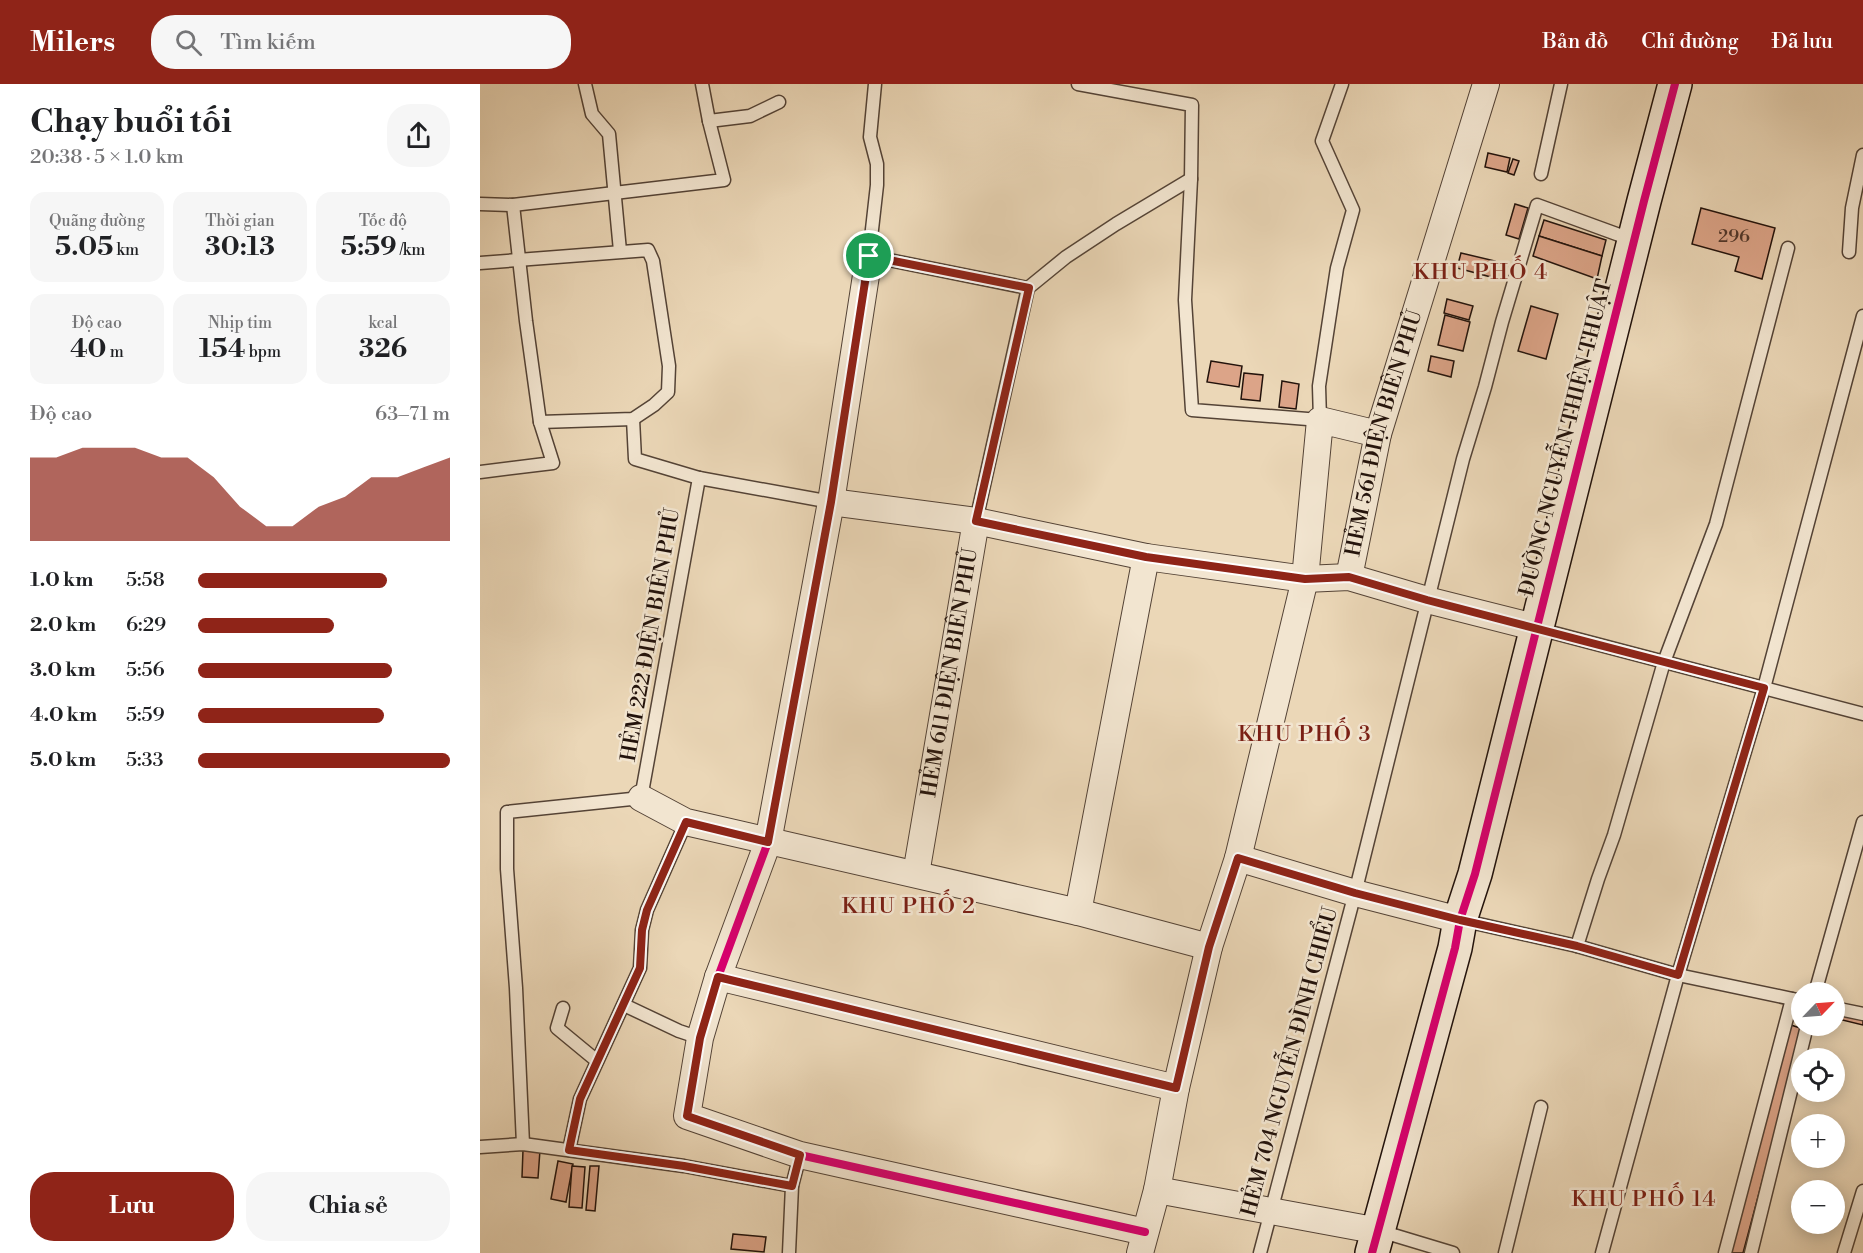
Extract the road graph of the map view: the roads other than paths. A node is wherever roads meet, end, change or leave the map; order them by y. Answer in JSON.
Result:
{"nodes":[{"id":1,"x":585,"y":84,"type":"edge"},
{"id":2,"x":702,"y":84,"type":"edge"},
{"id":3,"x":874,"y":84,"type":"edge"},
{"id":4,"x":1078,"y":84,"type":"edge"},
{"id":5,"x":1342,"y":84,"type":"edge"},
{"id":6,"x":1486,"y":84,"type":"edge"},
{"id":7,"x":1561,"y":84,"type":"edge"},
{"id":8,"x":1675,"y":84,"type":"edge"},
{"id":9,"x":779,"y":102,"type":"dead end"},
{"id":10,"x":709,"y":122,"type":"junction"},
{"id":11,"x":1863,"y":155,"type":"edge"},
{"id":12,"x":1541,"y":174,"type":"dead end"},
{"id":13,"x":1191,"y":179,"type":"junction"},
{"id":14,"x":615,"y":192,"type":"junction"},
{"id":15,"x":480,"y":204,"type":"edge"},
{"id":16,"x":513,"y":205,"type":"junction"},
{"id":17,"x":1634,"y":240,"type":"junction"},
{"id":18,"x":1788,"y":248,"type":"dead end"},
{"id":19,"x":620,"y":250,"type":"junction"},
{"id":20,"x":1849,"y":252,"type":"dead end"},
{"id":21,"x":869,"y":256,"type":"junction"},
{"id":22,"x":520,"y":261,"type":"junction"},
{"id":23,"x":480,"y":263,"type":"edge"},
{"id":24,"x":1029,"y":288,"type":"junction"},
{"id":25,"x":1863,"y":316,"type":"edge"},
{"id":26,"x":633,"y":419,"type":"junction"},
{"id":27,"x":1320,"y":420,"type":"junction"},
{"id":28,"x":540,"y":423,"type":"junction"},
{"id":29,"x":1378,"y":434,"type":"junction"},
{"id":30,"x":480,"y":472,"type":"edge"},
{"id":31,"x":699,"y":478,"type":"junction"},
{"id":32,"x":831,"y":502,"type":"junction"},
{"id":33,"x":976,"y":521,"type":"junction"},
{"id":34,"x":1146,"y":557,"type":"junction"},
{"id":35,"x":1349,"y":577,"type":"junction"},
{"id":36,"x":1305,"y":579,"type":"junction"},
{"id":37,"x":1427,"y":600,"type":"junction"},
{"id":38,"x":1538,"y":628,"type":"junction"},
{"id":39,"x":1664,"y":662,"type":"junction"},
{"id":40,"x":1764,"y":688,"type":"junction"},
{"id":41,"x":1863,"y":714,"type":"edge"},
{"id":42,"x":641,"y":798,"type":"junction"},
{"id":43,"x":686,"y":822,"type":"junction"},
{"id":44,"x":1863,"y":822,"type":"edge"},
{"id":45,"x":768,"y":842,"type":"junction"},
{"id":46,"x":1238,"y":858,"type":"junction"},
{"id":47,"x":916,"y":874,"type":"junction"},
{"id":48,"x":1355,"y":893,"type":"junction"},
{"id":49,"x":1078,"y":912,"type":"junction"},
{"id":50,"x":1460,"y":920,"type":"junction"},
{"id":51,"x":1577,"y":946,"type":"junction"},
{"id":52,"x":1209,"y":947,"type":"junction"},
{"id":53,"x":1678,"y":975,"type":"junction"},
{"id":54,"x":718,"y":977,"type":"junction"},
{"id":55,"x":1818,"y":982,"type":"edge"},
{"id":56,"x":1791,"y":999,"type":"edge"},
{"id":57,"x":624,"y":1005,"type":"junction"},
{"id":58,"x":563,"y":1008,"type":"dead end"},
{"id":59,"x":1845,"y":1010,"type":"edge"},
{"id":60,"x":1863,"y":1014,"type":"edge"},
{"id":61,"x":1791,"y":1021,"type":"edge"},
{"id":62,"x":1805,"y":1036,"type":"edge"},
{"id":63,"x":700,"y":1038,"type":"junction"},
{"id":64,"x":597,"y":1060,"type":"junction"},
{"id":65,"x":1176,"y":1088,"type":"junction"},
{"id":66,"x":1541,"y":1107,"type":"dead end"},
{"id":67,"x":523,"y":1144,"type":"junction"},
{"id":68,"x":480,"y":1147,"type":"edge"},
{"id":69,"x":569,"y":1150,"type":"junction"},
{"id":70,"x":800,"y":1155,"type":"junction"},
{"id":71,"x":792,"y":1186,"type":"junction"},
{"id":72,"x":1157,"y":1190,"type":"junction"},
{"id":73,"x":1863,"y":1191,"type":"edge"},
{"id":74,"x":1271,"y":1212,"type":"junction"},
{"id":75,"x":1143,"y":1242,"type":"edge"},
{"id":76,"x":1376,"y":1242,"type":"edge"},
{"id":77,"x":789,"y":1253,"type":"edge"},
{"id":78,"x":1260,"y":1253,"type":"edge"},
{"id":79,"x":1453,"y":1253,"type":"edge"},
{"id":80,"x":1505,"y":1253,"type":"edge"},
{"id":81,"x":1602,"y":1253,"type":"edge"},
{"id":82,"x":1725,"y":1253,"type":"edge"},
{"id":83,"x":1751,"y":1253,"type":"edge"},
{"id":84,"x":1844,"y":1253,"type":"edge"}],
"edges":[{"from":1,"to":14,"type":"lane"},
{"from":2,"to":10,"type":"lane"},
{"from":3,"to":21,"type":"lane"},
{"from":4,"to":13,"type":"lane"},
{"from":5,"to":27,"type":"lane"},
{"from":6,"to":29,"type":"street","name":"HẺM 561 ÐIỆN BIÊN PHỦ"},
{"from":7,"to":12,"type":"lane"},
{"from":8,"to":17,"type":"street","name":"ĐƯỜNG NGUYỄN THIỆN THUẬT"},
{"from":9,"to":10,"type":"lane"},
{"from":10,"to":14,"type":"lane"},
{"from":11,"to":20,"type":"lane"},
{"from":13,"to":24,"type":"lane"},
{"from":13,"to":27,"type":"lane"},
{"from":14,"to":16,"type":"lane"},
{"from":14,"to":19,"type":"lane"},
{"from":15,"to":16,"type":"lane"},
{"from":16,"to":22,"type":"lane"},
{"from":17,"to":37,"type":"lane","name":"HẺM 704 NGUYỄN ĐÌNH CHIỂU"},
{"from":17,"to":38,"type":"street","name":"ĐƯỜNG NGUYỄN THIỆN THUẬT"},
{"from":18,"to":39,"type":"lane"},
{"from":19,"to":22,"type":"lane"},
{"from":19,"to":26,"type":"lane"},
{"from":21,"to":24,"type":"lane"},
{"from":21,"to":32,"type":"street"},
{"from":22,"to":23,"type":"lane"},
{"from":22,"to":28,"type":"lane"},
{"from":24,"to":33,"type":"lane","name":"HẺM 611 ÐIỆN BIÊN PHỦ"},
{"from":25,"to":40,"type":"lane"},
{"from":26,"to":28,"type":"lane"},
{"from":26,"to":31,"type":"lane"},
{"from":27,"to":29,"type":"street"},
{"from":27,"to":36,"type":"street"},
{"from":28,"to":30,"type":"lane"},
{"from":29,"to":35,"type":"street","name":"HẺM 561 ÐIỆN BIÊN PHỦ"},
{"from":31,"to":32,"type":"lane"},
{"from":31,"to":42,"type":"lane","name":"HẺM 222 ÐIỆN BIÊN PHỦ"},
{"from":32,"to":33,"type":"street"},
{"from":32,"to":45,"type":"street"},
{"from":33,"to":34,"type":"street"},
{"from":33,"to":47,"type":"street","name":"HẺM 611 ÐIỆN BIÊN PHỦ"},
{"from":34,"to":36,"type":"street"},
{"from":34,"to":49,"type":"street"},
{"from":35,"to":36,"type":"street"},
{"from":35,"to":37,"type":"street"},
{"from":36,"to":46,"type":"street"},
{"from":37,"to":38,"type":"street"},
{"from":37,"to":48,"type":"lane","name":"HẺM 704 NGUYỄN ĐÌNH CHIỂU"},
{"from":38,"to":39,"type":"lane"},
{"from":38,"to":50,"type":"street","name":"ĐƯỜNG NGUYỄN THIỆN THUẬT"},
{"from":39,"to":40,"type":"lane"},
{"from":39,"to":51,"type":"lane"},
{"from":40,"to":41,"type":"lane"},
{"from":40,"to":53,"type":"lane"},
{"from":42,"to":43,"type":"street"},
{"from":42,"to":67,"type":"lane"},
{"from":43,"to":45,"type":"street"},
{"from":43,"to":57,"type":"lane"},
{"from":44,"to":55,"type":"lane"},
{"from":45,"to":47,"type":"street"},
{"from":45,"to":54,"type":"street"},
{"from":46,"to":48,"type":"street"},
{"from":46,"to":52,"type":"street"},
{"from":47,"to":49,"type":"street"},
{"from":48,"to":50,"type":"street"},
{"from":48,"to":74,"type":"lane","name":"HẺM 704 NGUYỄN ĐÌNH CHIỂU"},
{"from":49,"to":52,"type":"street"},
{"from":50,"to":51,"type":"lane"},
{"from":50,"to":76,"type":"street","name":"ĐƯỜNG NGUYỄN THIỆN THUẬT"},
{"from":51,"to":53,"type":"lane"},
{"from":52,"to":65,"type":"street"},
{"from":53,"to":56,"type":"lane"},
{"from":53,"to":81,"type":"lane"},
{"from":54,"to":63,"type":"street"},
{"from":54,"to":65,"type":"street"},
{"from":57,"to":63,"type":"lane"},
{"from":57,"to":64,"type":"lane"},
{"from":58,"to":64,"type":"lane"},
{"from":59,"to":60,"type":"lane"},
{"from":61,"to":82,"type":"lane"},
{"from":62,"to":83,"type":"lane"},
{"from":63,"to":70,"type":"street"},
{"from":64,"to":69,"type":"lane"},
{"from":65,"to":72,"type":"street"},
{"from":66,"to":80,"type":"lane"},
{"from":67,"to":68,"type":"lane"},
{"from":67,"to":69,"type":"lane"},
{"from":69,"to":71,"type":"lane"},
{"from":70,"to":71,"type":"lane"},
{"from":70,"to":75,"type":"street"},
{"from":71,"to":77,"type":"lane"},
{"from":72,"to":74,"type":"street"},
{"from":72,"to":75,"type":"street"},
{"from":73,"to":84,"type":"lane"},
{"from":74,"to":76,"type":"street"},
{"from":74,"to":78,"type":"lane","name":"HẺM 704 NGUYỄN ĐÌNH CHIỂU"},
{"from":76,"to":79,"type":"lane"}]}
